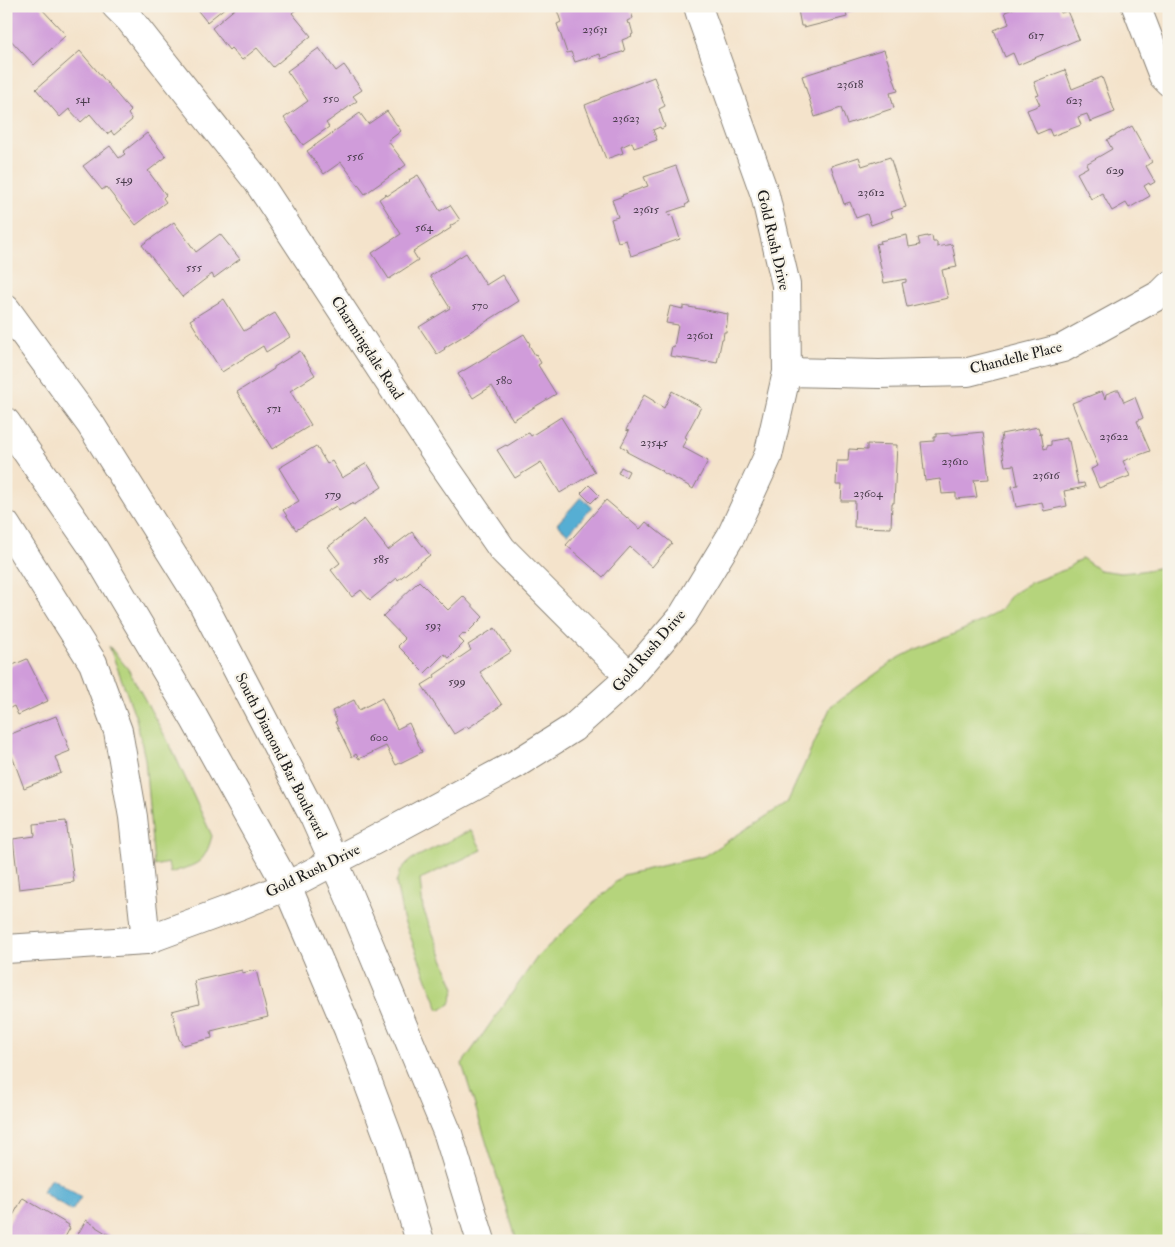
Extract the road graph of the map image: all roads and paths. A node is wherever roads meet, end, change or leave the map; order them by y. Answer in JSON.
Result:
{"nodes":[{"id":1,"x":116,"y":6,"type":"edge"},
{"id":2,"x":698,"y":6,"type":"edge"},
{"id":3,"x":1136,"y":6,"type":"edge"},
{"id":4,"x":1169,"y":82,"type":"edge"},
{"id":5,"x":1169,"y":286,"type":"edge"},
{"id":6,"x":6,"y":309,"type":"edge"},
{"id":7,"x":787,"y":372,"type":"junction"},
{"id":8,"x":6,"y":422,"type":"edge"},
{"id":9,"x":6,"y":526,"type":"edge"},
{"id":10,"x":630,"y":677,"type":"junction"},
{"id":11,"x":334,"y":862,"type":"junction"},
{"id":12,"x":286,"y":886,"type":"junction"},
{"id":13,"x":146,"y":940,"type":"junction"},
{"id":14,"x":6,"y":949,"type":"edge"},
{"id":15,"x":420,"y":1241,"type":"edge"},
{"id":16,"x":481,"y":1241,"type":"edge"}],
"edges":[{"from":1,"to":10,"type":"street","name":"Charmingdale Road"},
{"from":2,"to":7,"type":"street","name":"Gold Rush Drive"},
{"from":3,"to":4,"type":"street"},
{"from":5,"to":7,"type":"street","name":"Chandelle Place"},
{"from":6,"to":11,"type":"street","name":"South Diamond Bar Boulevard"},
{"from":7,"to":10,"type":"street","name":"Gold Rush Drive"},
{"from":8,"to":12,"type":"street"},
{"from":9,"to":13,"type":"street"},
{"from":10,"to":11,"type":"street","name":"Gold Rush Drive"},
{"from":11,"to":12,"type":"street","name":"Gold Rush Drive"},
{"from":11,"to":16,"type":"street","name":"South Diamond Bar Boulevard"},
{"from":12,"to":13,"type":"street","name":"Gold Rush Drive"},
{"from":12,"to":15,"type":"street"},
{"from":13,"to":14,"type":"street","name":"Gold Rush Drive"}]}
